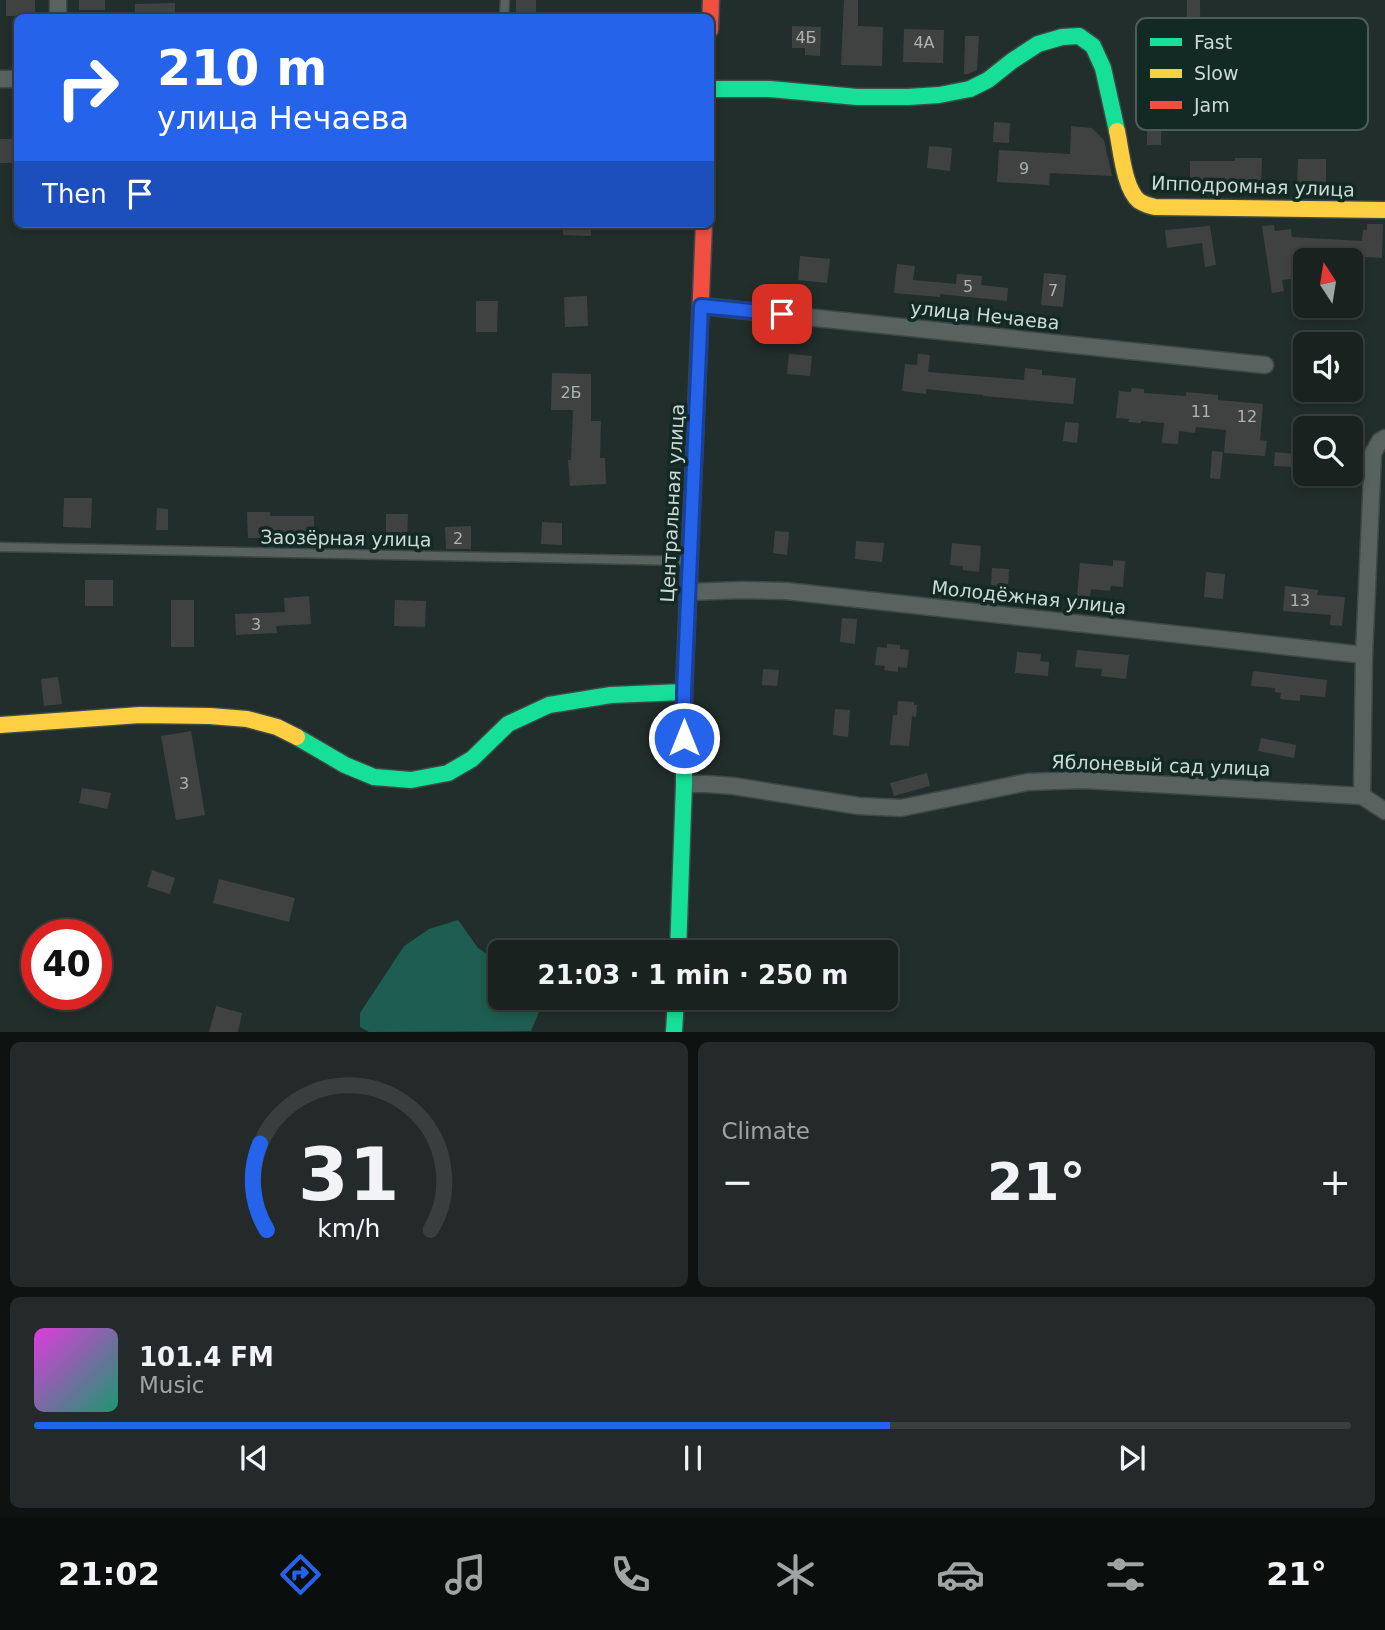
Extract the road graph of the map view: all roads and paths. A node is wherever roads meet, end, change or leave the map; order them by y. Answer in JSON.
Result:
{"nodes":[{"id":1,"x":714,"y":89,"type":"edge"},
{"id":2,"x":1385,"y":210,"type":"edge"},
{"id":3,"x":704,"y":228,"type":"edge"},
{"id":4,"x":701,"y":306,"type":"junction"},
{"id":5,"x":1265,"y":365,"type":"dead end"},
{"id":6,"x":1385,"y":438,"type":"edge"},
{"id":7,"x":0,"y":547,"type":"edge"},
{"id":8,"x":691,"y":561,"type":"junction"},
{"id":9,"x":689,"y":593,"type":"junction"},
{"id":10,"x":1364,"y":656,"type":"junction"},
{"id":11,"x":684,"y":692,"type":"junction"},
{"id":12,"x":0,"y":725,"type":"edge"},
{"id":13,"x":684,"y":784,"type":"junction"},
{"id":14,"x":1362,"y":796,"type":"junction"},
{"id":15,"x":1385,"y":811,"type":"edge"},
{"id":16,"x":678,"y":940,"type":"edge"},
{"id":17,"x":675,"y":1010,"type":"edge"},
{"id":18,"x":674,"y":1031,"type":"edge"}],
"edges":[{"from":1,"to":2,"type":"street","name":"Ипподромная улица"},
{"from":3,"to":4,"type":"street","name":"Центральная улица"},
{"from":4,"to":5,"type":"street","name":"улица Нечаева"},
{"from":4,"to":8,"type":"street","name":"Центральная улица"},
{"from":6,"to":10,"type":"street"},
{"from":7,"to":8,"type":"lane","name":"Заозёрная улица"},
{"from":8,"to":9,"type":"street","name":"Центральная улица"},
{"from":9,"to":10,"type":"street","name":"Молодёжная улица"},
{"from":9,"to":11,"type":"street","name":"Центральная улица"},
{"from":10,"to":14,"type":"street"},
{"from":11,"to":12,"type":"street"},
{"from":11,"to":13,"type":"street","name":"Центральная улица"},
{"from":13,"to":14,"type":"street","name":"Яблоневый сад улица"},
{"from":13,"to":16,"type":"street","name":"Центральная улица"},
{"from":14,"to":15,"type":"street","name":"Яблоневый сад улица"},
{"from":17,"to":18,"type":"street"}]}
